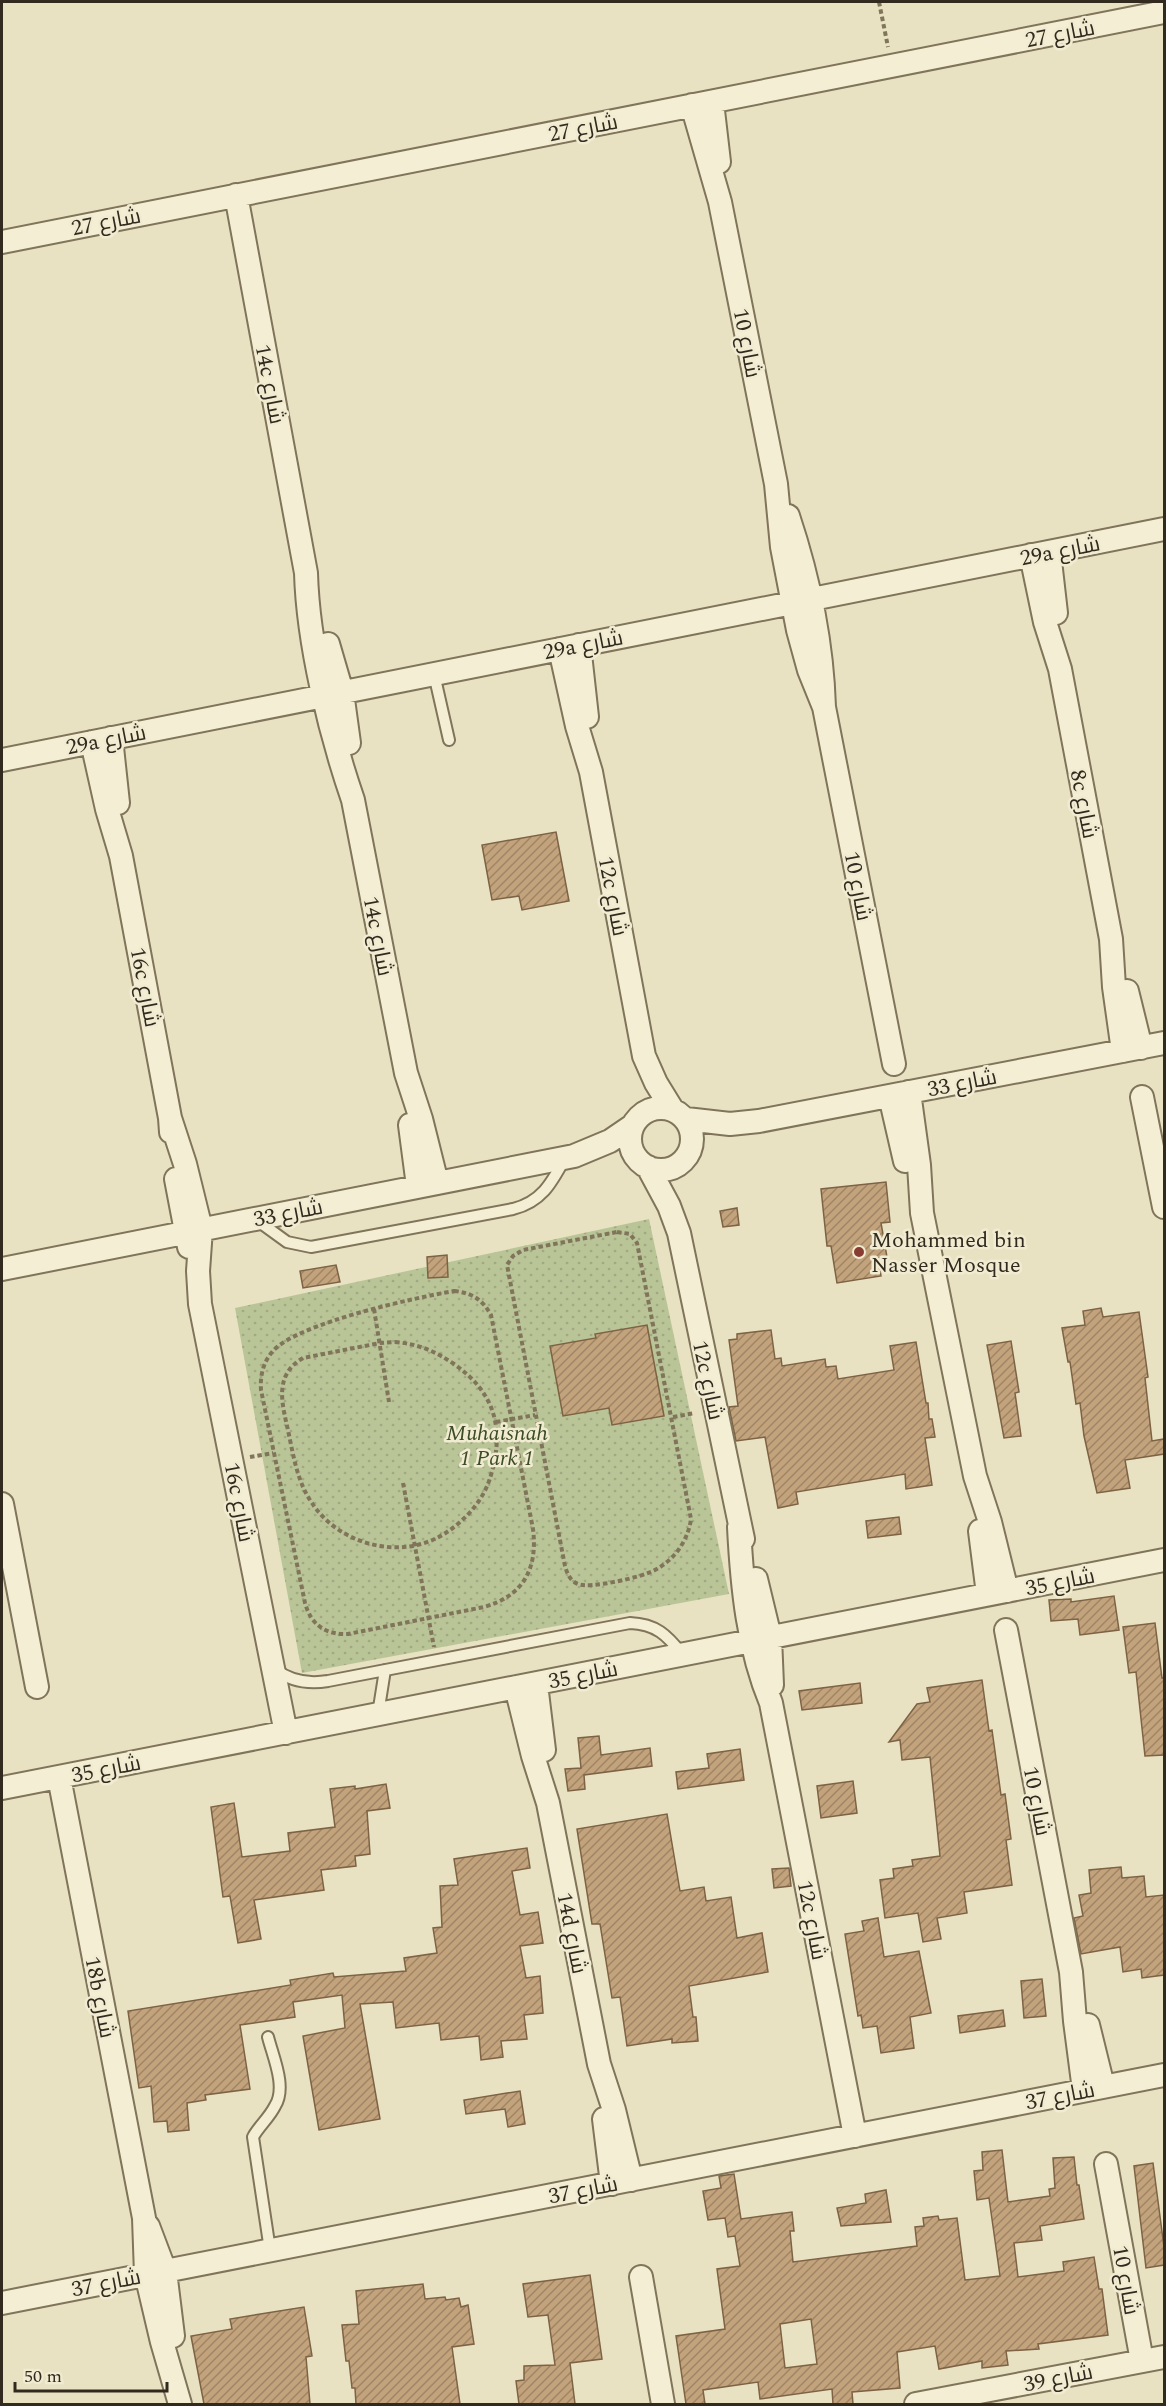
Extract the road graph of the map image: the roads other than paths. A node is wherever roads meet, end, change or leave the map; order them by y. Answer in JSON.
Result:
{"nodes":[{"id":1,"x":1164,"y":12,"type":"edge"},
{"id":2,"x":702,"y":103,"type":"junction"},
{"id":3,"x":236,"y":195,"type":"junction"},
{"id":4,"x":2,"y":242,"type":"edge"},
{"id":5,"x":1164,"y":529,"type":"edge"},
{"id":6,"x":1040,"y":554,"type":"junction"},
{"id":7,"x":802,"y":601,"type":"junction"},
{"id":8,"x":569,"y":647,"type":"junction"},
{"id":9,"x":434,"y":674,"type":"junction"},
{"id":10,"x":333,"y":694,"type":"junction"},
{"id":11,"x":101,"y":740,"type":"junction"},
{"id":12,"x":449,"y":740,"type":"dead end"},
{"id":13,"x":2,"y":760,"type":"edge"},
{"id":14,"x":1164,"y":1043,"type":"edge"},
{"id":15,"x":1132,"y":1050,"type":"junction"},
{"id":16,"x":644,"y":1056,"type":"junction"},
{"id":17,"x":894,"y":1064,"type":"dead end"},
{"id":18,"x":899,"y":1094,"type":"junction"},
{"id":19,"x":1142,"y":1097,"type":"dead end"},
{"id":20,"x":679,"y":1114,"type":"junction"},
{"id":21,"x":759,"y":1121,"type":"junction"},
{"id":22,"x":634,"y":1122,"type":"junction"},
{"id":23,"x":686,"y":1156,"type":"junction"},
{"id":24,"x":570,"y":1157,"type":"junction"},
{"id":25,"x":644,"y":1165,"type":"junction"},
{"id":26,"x":428,"y":1185,"type":"junction"},
{"id":27,"x":1164,"y":1207,"type":"edge"},
{"id":28,"x":255,"y":1218,"type":"junction"},
{"id":29,"x":193,"y":1231,"type":"junction"},
{"id":30,"x":679,"y":1233,"type":"junction"},
{"id":31,"x":2,"y":1269,"type":"edge"},
{"id":32,"x":2,"y":1504,"type":"edge"},
{"id":33,"x":1164,"y":1560,"type":"edge"},
{"id":34,"x":998,"y":1593,"type":"junction"},
{"id":35,"x":1006,"y":1630,"type":"dead end"},
{"id":36,"x":761,"y":1639,"type":"junction"},
{"id":37,"x":682,"y":1654,"type":"junction"},
{"id":38,"x":273,"y":1668,"type":"junction"},
{"id":39,"x":385,"y":1670,"type":"junction"},
{"id":40,"x":526,"y":1685,"type":"junction"},
{"id":41,"x":37,"y":1687,"type":"dead end"},
{"id":42,"x":378,"y":1714,"type":"junction"},
{"id":43,"x":286,"y":1733,"type":"junction"},
{"id":44,"x":59,"y":1777,"type":"junction"},
{"id":45,"x":2,"y":1788,"type":"edge"},
{"id":46,"x":268,"y":2037,"type":"dead end"},
{"id":47,"x":1164,"y":2074,"type":"edge"},
{"id":48,"x":1093,"y":2088,"type":"junction"},
{"id":49,"x":855,"y":2136,"type":"junction"},
{"id":50,"x":1106,"y":2164,"type":"dead end"},
{"id":51,"x":622,"y":2182,"type":"junction"},
{"id":52,"x":270,"y":2250,"type":"junction"},
{"id":53,"x":156,"y":2272,"type":"junction"},
{"id":54,"x":640,"y":2277,"type":"dead end"},
{"id":55,"x":2,"y":2302,"type":"edge"},
{"id":56,"x":1164,"y":2357,"type":"edge"},
{"id":57,"x":1142,"y":2361,"type":"junction"},
{"id":58,"x":178,"y":2396,"type":"edge"},
{"id":59,"x":663,"y":2404,"type":"edge"},
{"id":60,"x":916,"y":2404,"type":"edge"}],
"edges":[{"from":1,"to":2,"type":"street","name":"شارع 27"},
{"from":2,"to":3,"type":"street","name":"شارع 27"},
{"from":2,"to":7,"type":"street","name":"شارع 10"},
{"from":3,"to":4,"type":"street","name":"شارع 27"},
{"from":3,"to":10,"type":"street","name":"14c شارع"},
{"from":5,"to":6,"type":"street","name":"29a شارع"},
{"from":6,"to":7,"type":"street","name":"29a شارع"},
{"from":6,"to":15,"type":"street","name":"8c شارع"},
{"from":7,"to":8,"type":"street","name":"29a شارع"},
{"from":7,"to":17,"type":"street","name":"شارع 10"},
{"from":8,"to":9,"type":"street","name":"29a شارع"},
{"from":8,"to":16,"type":"street","name":"12c شارع"},
{"from":9,"to":10,"type":"street","name":"29a شارع"},
{"from":9,"to":12,"type":"lane"},
{"from":10,"to":11,"type":"street","name":"29a شارع"},
{"from":10,"to":26,"type":"street","name":"14c شارع"},
{"from":11,"to":13,"type":"street","name":"29a شارع"},
{"from":11,"to":29,"type":"street","name":"16c شارع"},
{"from":14,"to":15,"type":"street","name":"شارع 33"},
{"from":15,"to":18,"type":"street","name":"شارع 33"},
{"from":16,"to":20,"type":"street","name":"12c شارع"},
{"from":16,"to":22,"type":"street","name":"12c شارع"},
{"from":18,"to":21,"type":"street","name":"شارع 33"},
{"from":18,"to":34,"type":"street"},
{"from":19,"to":27,"type":"street"},
{"from":20,"to":21,"type":"street","name":"شارع 33"},
{"from":20,"to":22,"type":"street"},
{"from":20,"to":23,"type":"street"},
{"from":21,"to":23,"type":"street","name":"شارع 33"},
{"from":22,"to":24,"type":"street","name":"شارع 33"},
{"from":22,"to":25,"type":"street"},
{"from":23,"to":25,"type":"street"},
{"from":23,"to":30,"type":"street","name":"12c شارع"},
{"from":24,"to":25,"type":"street","name":"شارع 33"},
{"from":24,"to":26,"type":"street","name":"شارع 33"},
{"from":24,"to":28,"type":"lane"},
{"from":25,"to":30,"type":"street","name":"12c شارع"},
{"from":26,"to":28,"type":"street","name":"شارع 33"},
{"from":28,"to":29,"type":"street","name":"شارع 33"},
{"from":29,"to":31,"type":"street","name":"شارع 33"},
{"from":29,"to":38,"type":"street","name":"16c شارع"},
{"from":30,"to":36,"type":"street","name":"12c شارع"},
{"from":32,"to":41,"type":"street"},
{"from":33,"to":34,"type":"street","name":"شارع 35"},
{"from":34,"to":36,"type":"street","name":"شارع 35"},
{"from":35,"to":48,"type":"street","name":"شارع 10"},
{"from":36,"to":37,"type":"street","name":"شارع 35"},
{"from":36,"to":49,"type":"street","name":"12c شارع"},
{"from":37,"to":39,"type":"lane"},
{"from":37,"to":40,"type":"street","name":"شارع 35"},
{"from":38,"to":39,"type":"lane"},
{"from":38,"to":43,"type":"street","name":"16c شارع"},
{"from":39,"to":42,"type":"lane"},
{"from":40,"to":42,"type":"street","name":"شارع 35"},
{"from":40,"to":51,"type":"street","name":"14d شارع"},
{"from":42,"to":43,"type":"street","name":"شارع 35"},
{"from":43,"to":44,"type":"street","name":"شارع 35"},
{"from":44,"to":45,"type":"street","name":"شارع 35"},
{"from":44,"to":53,"type":"street","name":"18b شارع"},
{"from":46,"to":52,"type":"lane"},
{"from":47,"to":48,"type":"street","name":"شارع 37"},
{"from":48,"to":49,"type":"street","name":"شارع 37"},
{"from":49,"to":51,"type":"street","name":"شارع 37"},
{"from":50,"to":57,"type":"street","name":"شارع 10"},
{"from":51,"to":52,"type":"street","name":"شارع 37"},
{"from":52,"to":53,"type":"street","name":"شارع 37"},
{"from":53,"to":55,"type":"street","name":"شارع 37"},
{"from":53,"to":58,"type":"street","name":"18b شارع"},
{"from":54,"to":59,"type":"street"},
{"from":56,"to":57,"type":"street","name":"شارع 39"},
{"from":57,"to":60,"type":"street","name":"شارع 39"}]}
